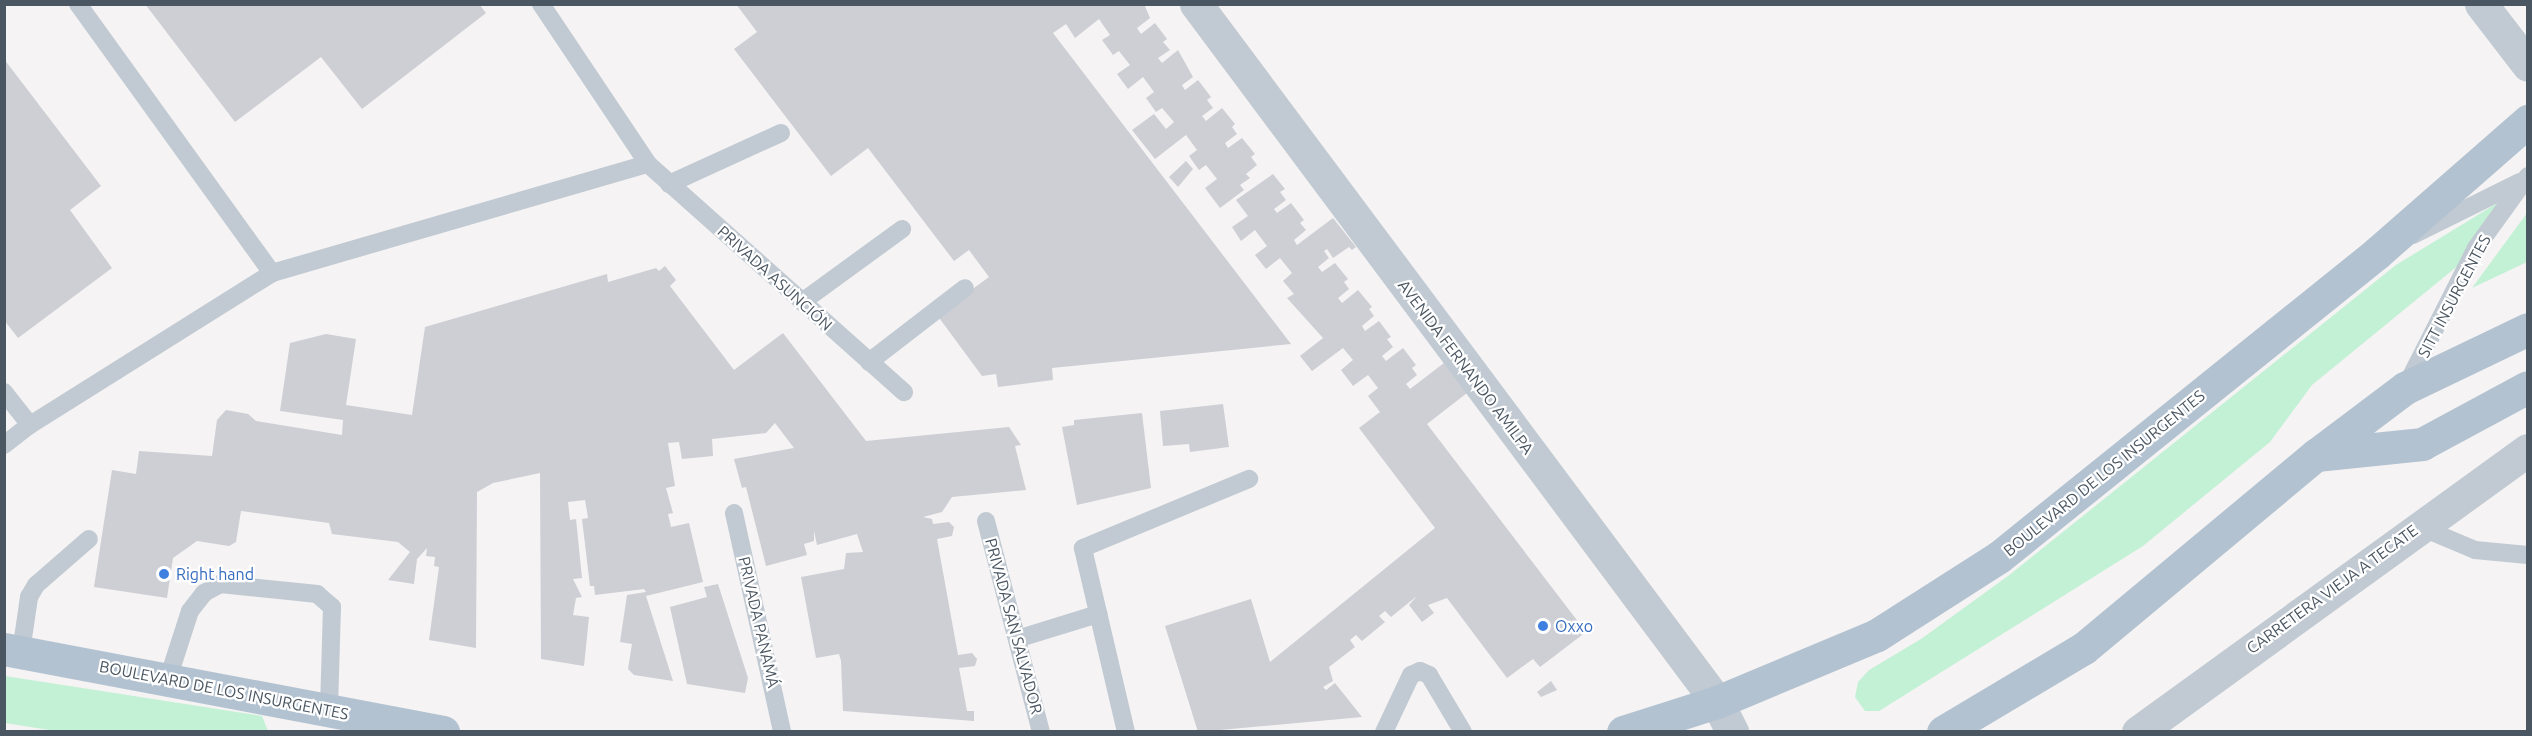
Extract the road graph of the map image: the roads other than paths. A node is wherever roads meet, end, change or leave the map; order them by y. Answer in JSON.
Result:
{"nodes":[{"id":1,"x":78,"y":4,"type":"edge"},
{"id":2,"x":542,"y":4,"type":"edge"},
{"id":3,"x":1196,"y":4,"type":"edge"},
{"id":4,"x":2481,"y":4,"type":"edge"},
{"id":5,"x":2528,"y":65,"type":"edge"},
{"id":6,"x":2528,"y":121,"type":"edge"},
{"id":7,"x":781,"y":133,"type":"dead end"},
{"id":8,"x":648,"y":164,"type":"junction"},
{"id":9,"x":2526,"y":178,"type":"edge"},
{"id":10,"x":669,"y":184,"type":"junction"},
{"id":11,"x":902,"y":229,"type":"dead end"},
{"id":12,"x":2377,"y":253,"type":"junction"},
{"id":13,"x":272,"y":273,"type":"junction"},
{"id":14,"x":965,"y":288,"type":"dead end"},
{"id":15,"x":802,"y":302,"type":"junction"},
{"id":16,"x":2528,"y":329,"type":"edge"},
{"id":17,"x":869,"y":362,"type":"junction"},
{"id":18,"x":2528,"y":387,"type":"edge"},
{"id":19,"x":2405,"y":388,"type":"junction"},
{"id":20,"x":4,"y":392,"type":"edge"},
{"id":21,"x":904,"y":392,"type":"dead end"},
{"id":22,"x":30,"y":425,"type":"junction"},
{"id":23,"x":4,"y":445,"type":"edge"},
{"id":24,"x":2528,"y":450,"type":"edge"},
{"id":25,"x":2316,"y":455,"type":"junction"},
{"id":26,"x":1249,"y":478,"type":"dead end"},
{"id":27,"x":734,"y":513,"type":"dead end"},
{"id":28,"x":986,"y":521,"type":"dead end"},
{"id":29,"x":2418,"y":526,"type":"junction"},
{"id":30,"x":89,"y":538,"type":"dead end"},
{"id":31,"x":2528,"y":555,"type":"edge"},
{"id":32,"x":1098,"y":614,"type":"junction"},
{"id":33,"x":1020,"y":638,"type":"junction"},
{"id":34,"x":13,"y":650,"type":"edge"},
{"id":35,"x":168,"y":679,"type":"junction"},
{"id":36,"x":1717,"y":702,"type":"junction"},
{"id":37,"x":329,"y":721,"type":"edge"},
{"id":38,"x":384,"y":725,"type":"edge"},
{"id":39,"x":443,"y":732,"type":"edge"},
{"id":40,"x":782,"y":732,"type":"edge"},
{"id":41,"x":1041,"y":732,"type":"edge"},
{"id":42,"x":1126,"y":732,"type":"edge"},
{"id":43,"x":1384,"y":732,"type":"edge"},
{"id":44,"x":1463,"y":732,"type":"edge"},
{"id":45,"x":1623,"y":732,"type":"edge"},
{"id":46,"x":1732,"y":732,"type":"edge"},
{"id":47,"x":1943,"y":732,"type":"edge"},
{"id":48,"x":2138,"y":732,"type":"edge"}],
"edges":[{"from":1,"to":13,"type":"lane"},
{"from":2,"to":8,"type":"lane","name":"PRIVADA ASUNCIÓN"},
{"from":3,"to":36,"type":"street","name":"AVENIDA FERNANDO AMILPA"},
{"from":4,"to":5,"type":"street"},
{"from":6,"to":12,"type":"main road","name":"BOULEVARD DE LOS INSURGENTES"},
{"from":7,"to":10,"type":"lane"},
{"from":8,"to":10,"type":"lane","name":"PRIVADA ASUNCIÓN"},
{"from":8,"to":13,"type":"lane"},
{"from":9,"to":12,"type":"lane"},
{"from":9,"to":19,"type":"lane","name":"SITT INSURGENTES"},
{"from":10,"to":15,"type":"lane","name":"PRIVADA ASUNCIÓN"},
{"from":11,"to":15,"type":"lane"},
{"from":12,"to":36,"type":"main road","name":"BOULEVARD DE LOS INSURGENTES"},
{"from":13,"to":22,"type":"lane"},
{"from":14,"to":17,"type":"lane"},
{"from":15,"to":17,"type":"lane","name":"PRIVADA ASUNCIÓN"},
{"from":16,"to":19,"type":"main road"},
{"from":17,"to":21,"type":"lane","name":"PRIVADA ASUNCIÓN"},
{"from":18,"to":25,"type":"main road"},
{"from":19,"to":25,"type":"main road"},
{"from":20,"to":22,"type":"lane"},
{"from":22,"to":23,"type":"lane"},
{"from":24,"to":29,"type":"street","name":"CARRETERA VIEJA A TECATE"},
{"from":25,"to":47,"type":"main road"},
{"from":26,"to":32,"type":"lane"},
{"from":27,"to":40,"type":"lane","name":"PRIVADA PANAMÁ"},
{"from":28,"to":33,"type":"lane","name":"PRIVADA SAN SALVADOR"},
{"from":29,"to":31,"type":"lane"},
{"from":29,"to":48,"type":"street","name":"CARRETERA VIEJA A TECATE"},
{"from":30,"to":34,"type":"lane"},
{"from":32,"to":33,"type":"lane"},
{"from":32,"to":42,"type":"lane"},
{"from":33,"to":41,"type":"lane","name":"PRIVADA SAN SALVADOR"},
{"from":34,"to":35,"type":"main road","name":"BOULEVARD DE LOS INSURGENTES"},
{"from":35,"to":37,"type":"main road","name":"BOULEVARD DE LOS INSURGENTES"},
{"from":35,"to":37,"type":"lane"},
{"from":36,"to":45,"type":"main road","name":"BOULEVARD DE LOS INSURGENTES"},
{"from":36,"to":46,"type":"street","name":"AVENIDA FERNANDO AMILPA"},
{"from":37,"to":38,"type":"main road","name":"BOULEVARD DE LOS INSURGENTES"},
{"from":38,"to":39,"type":"main road","name":"BOULEVARD DE LOS INSURGENTES"},
{"from":43,"to":44,"type":"lane"}]}
